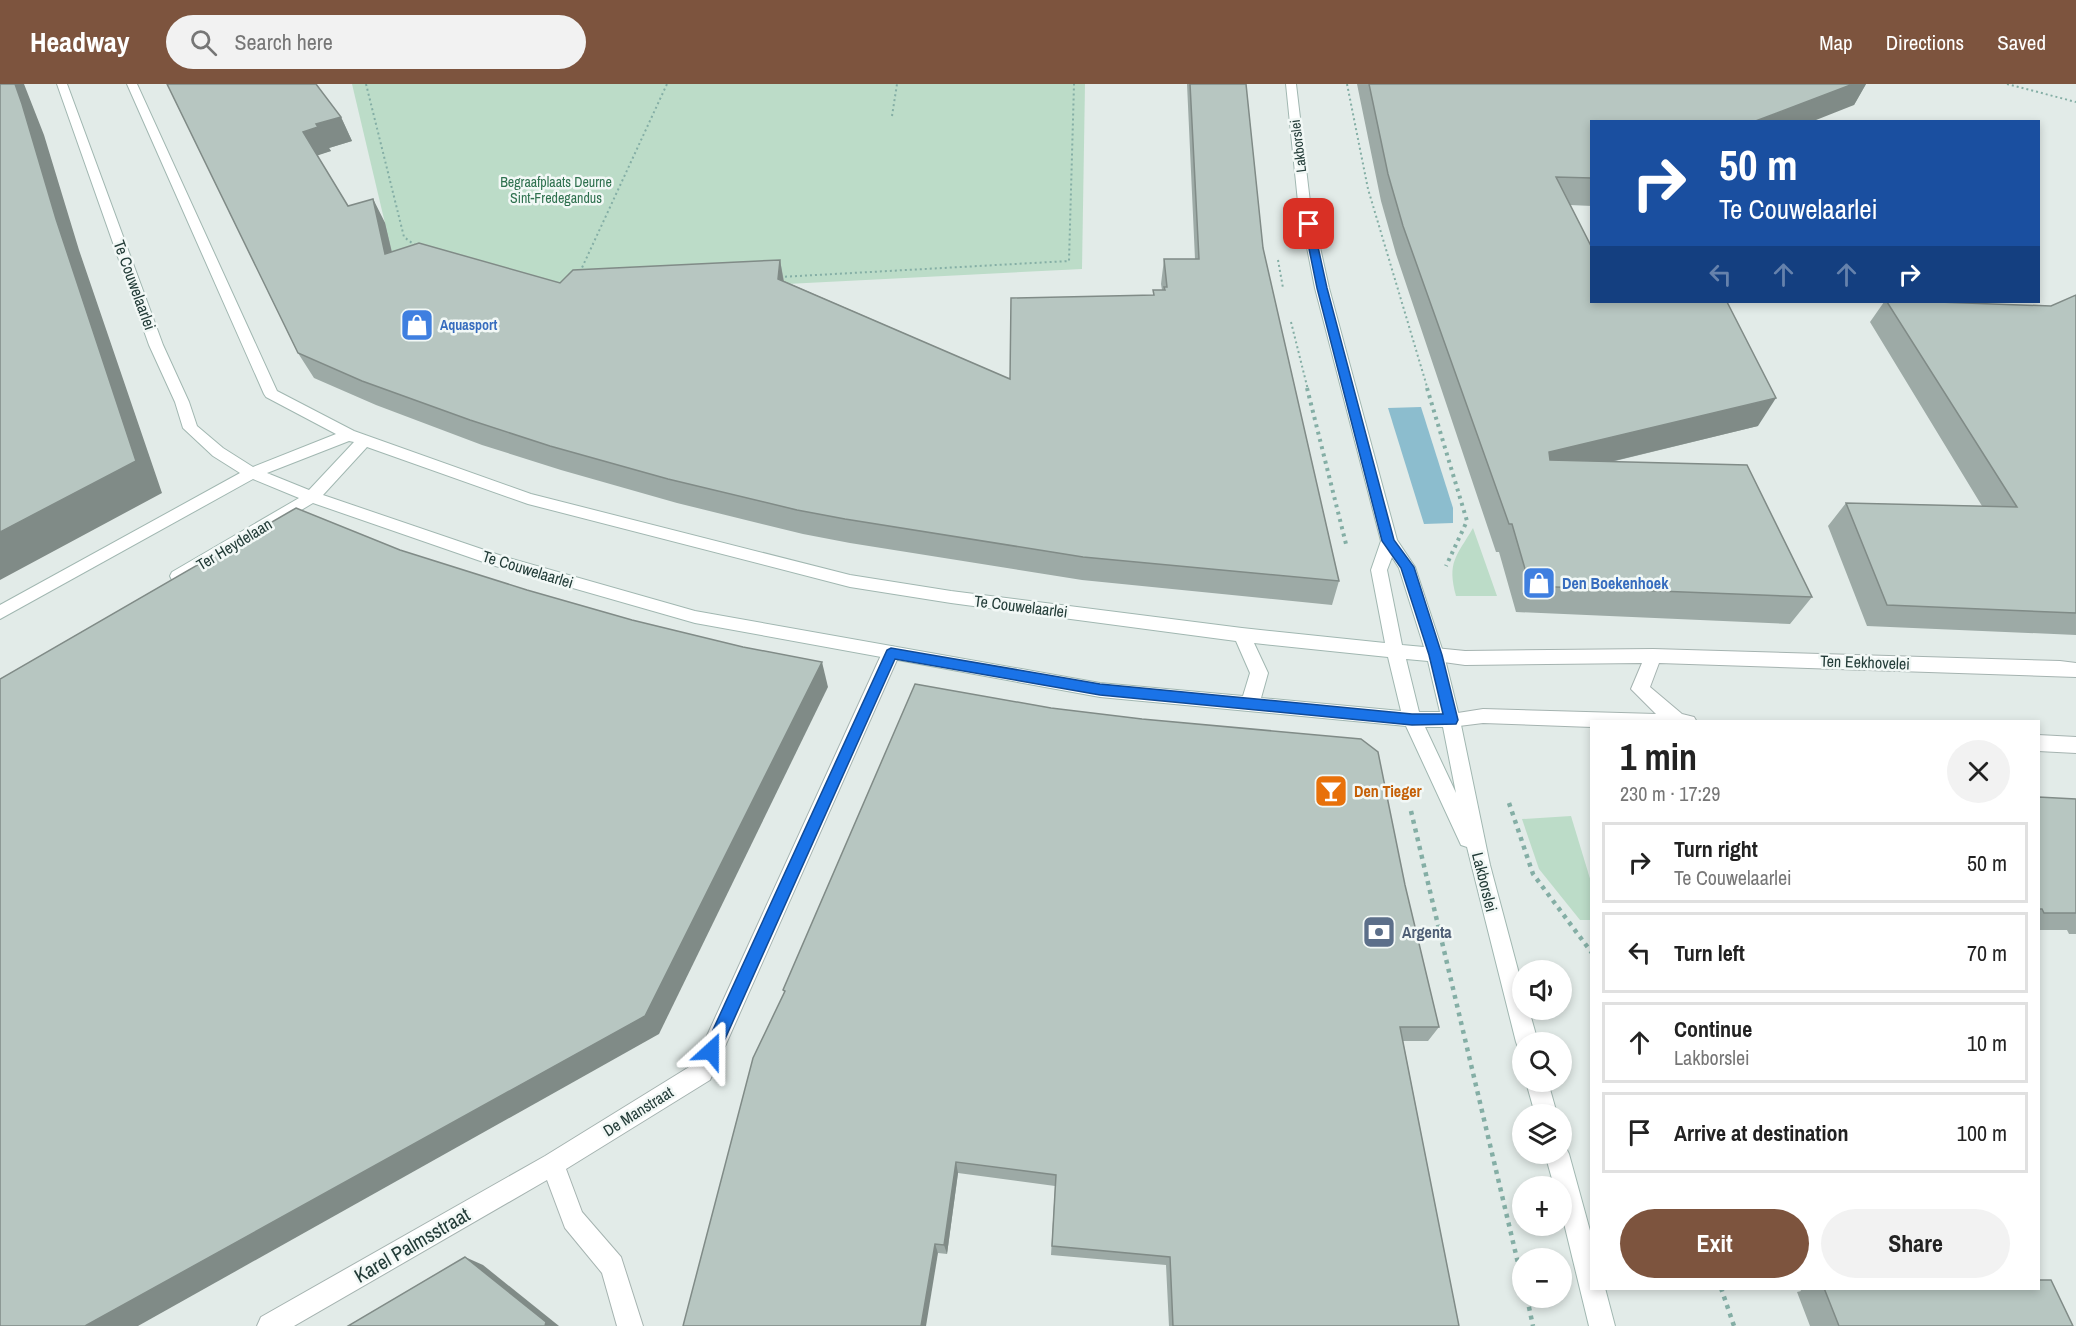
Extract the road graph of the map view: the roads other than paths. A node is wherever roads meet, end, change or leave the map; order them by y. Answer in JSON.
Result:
{"nodes":[{"id":1,"x":62,"y":84,"type":"edge"},
{"id":2,"x":132,"y":84,"type":"edge"},
{"id":3,"x":1291,"y":84,"type":"edge"},
{"id":4,"x":349,"y":435,"type":"junction"},
{"id":5,"x":364,"y":441,"type":"junction"},
{"id":6,"x":252,"y":473,"type":"junction"},
{"id":7,"x":312,"y":497,"type":"junction"},
{"id":8,"x":1389,"y":541,"type":"junction"},
{"id":9,"x":161,"y":586,"type":"edge"},
{"id":10,"x":0,"y":613,"type":"edge"},
{"id":11,"x":1242,"y":635,"type":"junction"},
{"id":12,"x":1395,"y":651,"type":"junction"},
{"id":13,"x":891,"y":653,"type":"junction"},
{"id":14,"x":1435,"y":655,"type":"junction"},
{"id":15,"x":1653,"y":656,"type":"junction"},
{"id":16,"x":2076,"y":670,"type":"edge"},
{"id":17,"x":1250,"y":704,"type":"junction"},
{"id":18,"x":1412,"y":719,"type":"junction"},
{"id":19,"x":1451,"y":720,"type":"junction"},
{"id":20,"x":1638,"y":720,"type":"edge"},
{"id":21,"x":1676,"y":720,"type":"edge"},
{"id":22,"x":2040,"y":743,"type":"edge"},
{"id":23,"x":2076,"y":745,"type":"edge"},
{"id":24,"x":1480,"y":865,"type":"junction"},
{"id":25,"x":1524,"y":1032,"type":"edge"},
{"id":26,"x":553,"y":1164,"type":"junction"},
{"id":27,"x":1560,"y":1164,"type":"edge"},
{"id":28,"x":1590,"y":1279,"type":"edge"},
{"id":29,"x":1593,"y":1290,"type":"edge"},
{"id":30,"x":270,"y":1326,"type":"edge"},
{"id":31,"x":630,"y":1326,"type":"edge"},
{"id":32,"x":1602,"y":1326,"type":"edge"}],
"edges":[{"from":1,"to":6,"type":"street","name":"Te Couwelaarlei"},
{"from":2,"to":4,"type":"street","name":"Te Couwelaarlei"},
{"from":3,"to":8,"type":"street","name":"Lakborslei"},
{"from":4,"to":5,"type":"street","name":"Te Couwelaarlei"},
{"from":4,"to":6,"type":"street"},
{"from":5,"to":7,"type":"street","name":"Ter Heydelaan"},
{"from":5,"to":11,"type":"street","name":"Te Couwelaarlei"},
{"from":6,"to":7,"type":"street","name":"Te Couwelaarlei"},
{"from":6,"to":10,"type":"street"},
{"from":7,"to":9,"type":"street","name":"Ter Heydelaan"},
{"from":7,"to":13,"type":"street","name":"Te Couwelaarlei"},
{"from":8,"to":12,"type":"street"},
{"from":8,"to":14,"type":"street","name":"Lakborslei"},
{"from":11,"to":12,"type":"street","name":"Te Couwelaarlei"},
{"from":11,"to":17,"type":"street"},
{"from":12,"to":14,"type":"street","name":"Te Couwelaarlei"},
{"from":12,"to":18,"type":"street"},
{"from":13,"to":17,"type":"street","name":"Te Couwelaarlei"},
{"from":13,"to":26,"type":"street","name":"De Manstraat"},
{"from":14,"to":15,"type":"street","name":"Ten Eekhovelei"},
{"from":14,"to":19,"type":"street","name":"Lakborslei"},
{"from":15,"to":16,"type":"street","name":"Ten Eekhovelei"},
{"from":15,"to":21,"type":"street"},
{"from":17,"to":18,"type":"street","name":"Te Couwelaarlei"},
{"from":18,"to":19,"type":"street","name":"Te Couwelaarlei"},
{"from":18,"to":24,"type":"street"},
{"from":19,"to":20,"type":"street"},
{"from":19,"to":24,"type":"street","name":"Lakborslei"},
{"from":22,"to":23,"type":"street"},
{"from":24,"to":25,"type":"street","name":"Lakborslei"},
{"from":26,"to":30,"type":"street","name":"Karel Palmsstraat"},
{"from":26,"to":31,"type":"street"},
{"from":27,"to":28,"type":"street"},
{"from":29,"to":32,"type":"street"}]}
